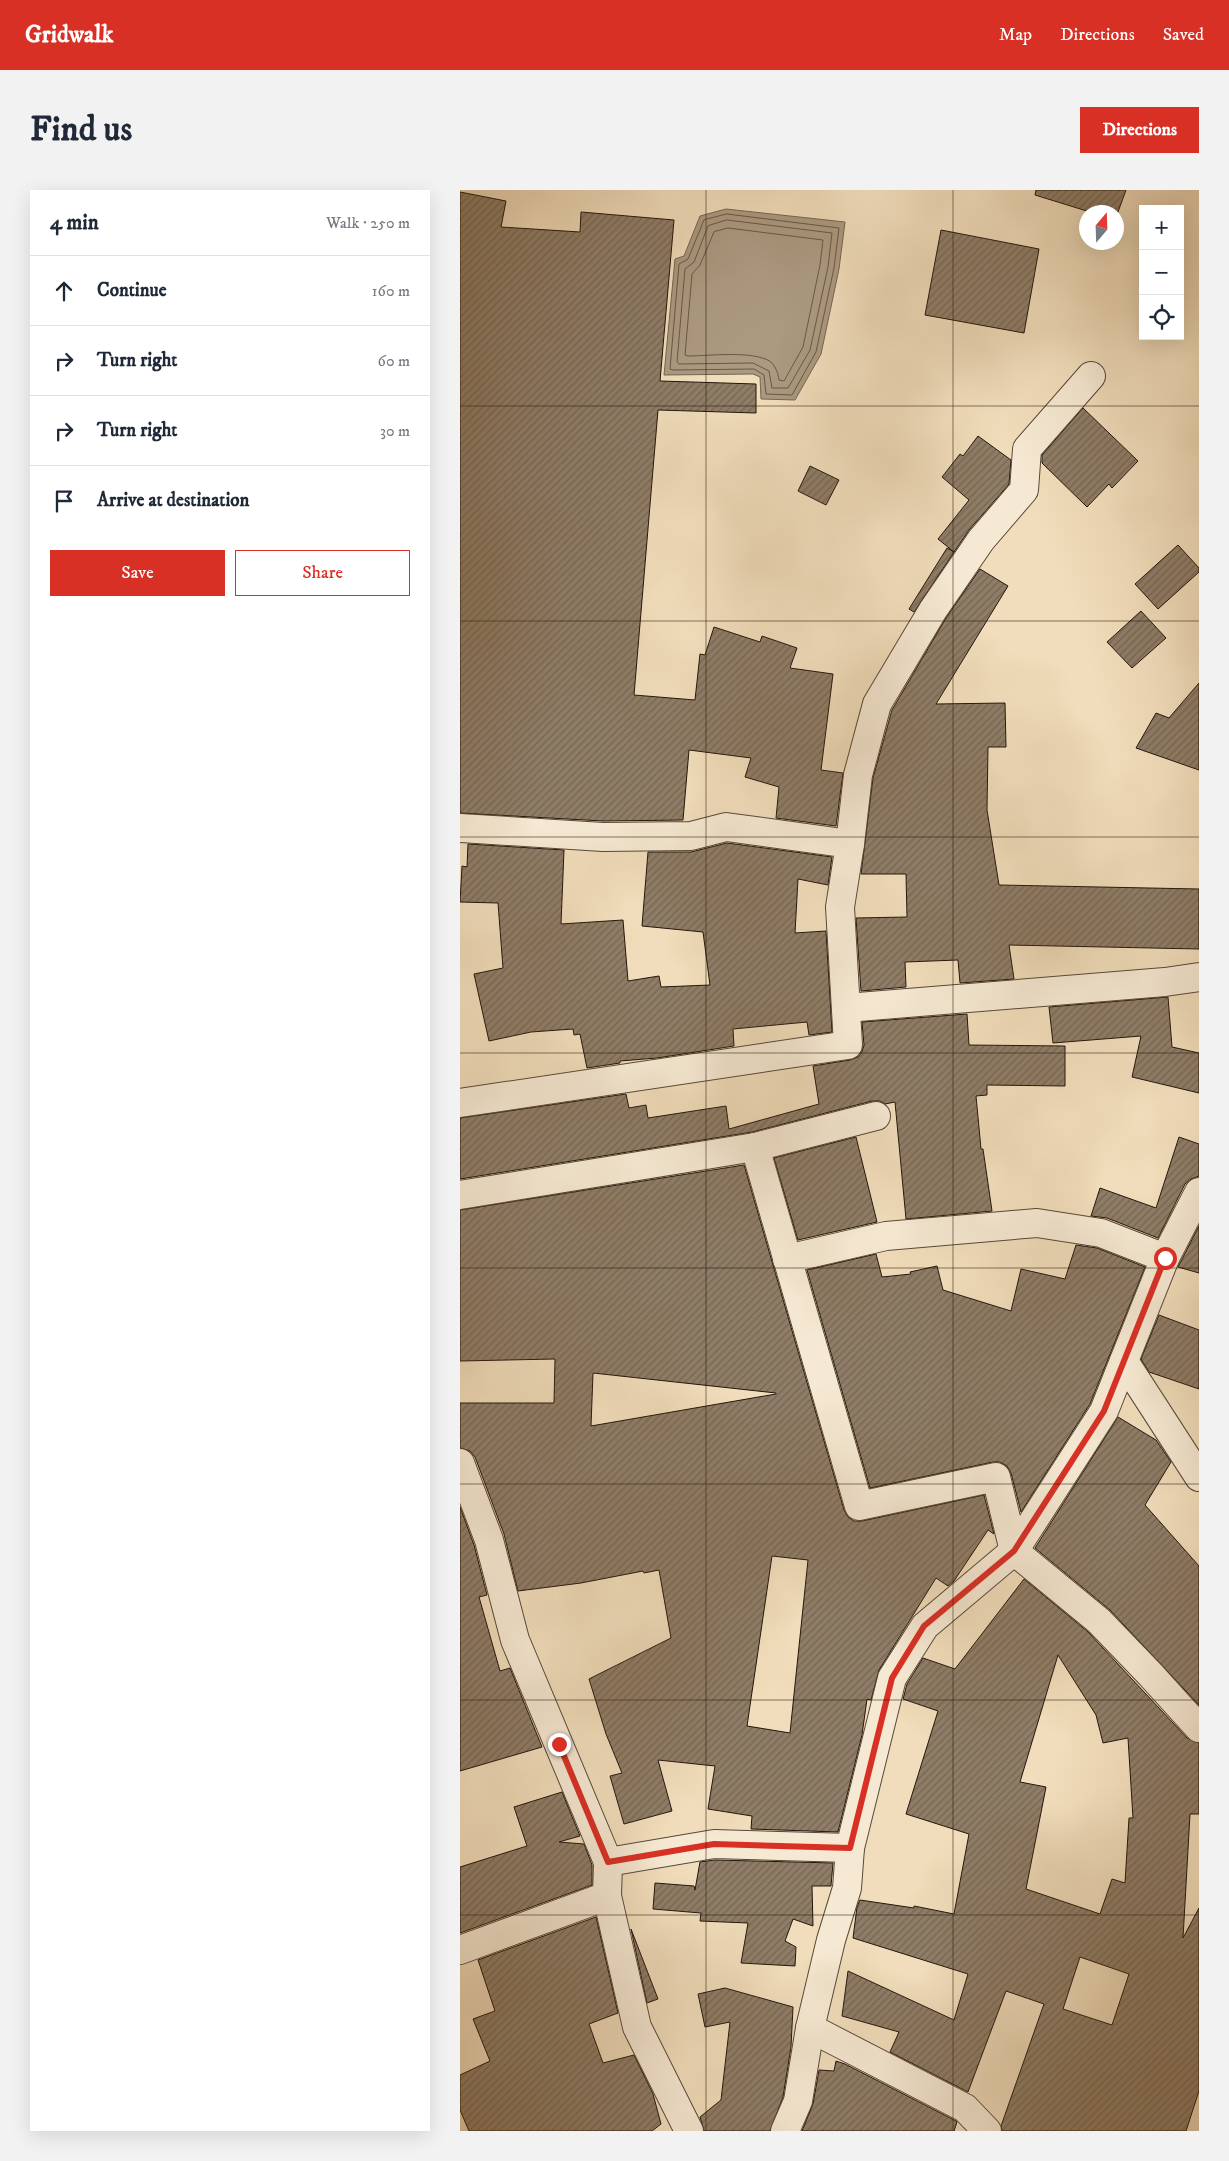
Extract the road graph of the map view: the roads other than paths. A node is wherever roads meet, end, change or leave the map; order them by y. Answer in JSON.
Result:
{"nodes":[{"id":1,"x":1092,"y":376,"type":"dead end"},
{"id":2,"x":460,"y":828,"type":"edge"},
{"id":3,"x":850,"y":844,"type":"junction"},
{"id":4,"x":1199,"y":976,"type":"edge"},
{"id":5,"x":846,"y":1008,"type":"junction"},
{"id":6,"x":460,"y":1103,"type":"edge"},
{"id":7,"x":876,"y":1116,"type":"dead end"},
{"id":8,"x":755,"y":1147,"type":"junction"},
{"id":9,"x":1199,"y":1192,"type":"edge"},
{"id":10,"x":460,"y":1195,"type":"edge"},
{"id":11,"x":1165,"y":1258,"type":"junction"},
{"id":12,"x":787,"y":1259,"type":"junction"},
{"id":13,"x":1124,"y":1360,"type":"junction"},
{"id":14,"x":1168,"y":1430,"type":"junction"},
{"id":15,"x":1199,"y":1441,"type":"edge"},
{"id":16,"x":460,"y":1463,"type":"edge"},
{"id":17,"x":1199,"y":1477,"type":"edge"},
{"id":18,"x":1014,"y":1551,"type":"junction"},
{"id":19,"x":1199,"y":1728,"type":"edge"},
{"id":20,"x":850,"y":1848,"type":"junction"},
{"id":21,"x":608,"y":1862,"type":"junction"},
{"id":22,"x":607,"y":1896,"type":"junction"},
{"id":23,"x":460,"y":1950,"type":"edge"},
{"id":24,"x":810,"y":2028,"type":"junction"},
{"id":25,"x":689,"y":2131,"type":"edge"},
{"id":26,"x":785,"y":2131,"type":"edge"},
{"id":27,"x":987,"y":2131,"type":"edge"}],
"edges":[{"from":1,"to":3,"type":"street"},
{"from":2,"to":3,"type":"street"},
{"from":3,"to":5,"type":"street"},
{"from":4,"to":5,"type":"street"},
{"from":5,"to":6,"type":"street"},
{"from":7,"to":8,"type":"street"},
{"from":8,"to":10,"type":"street"},
{"from":8,"to":12,"type":"street"},
{"from":9,"to":11,"type":"street"},
{"from":11,"to":12,"type":"street"},
{"from":11,"to":13,"type":"street"},
{"from":12,"to":18,"type":"street"},
{"from":13,"to":14,"type":"street"},
{"from":13,"to":18,"type":"street"},
{"from":14,"to":15,"type":"street"},
{"from":14,"to":17,"type":"street"},
{"from":16,"to":21,"type":"street"},
{"from":18,"to":19,"type":"street"},
{"from":18,"to":20,"type":"street"},
{"from":20,"to":21,"type":"street"},
{"from":20,"to":24,"type":"street"},
{"from":21,"to":22,"type":"street"},
{"from":22,"to":23,"type":"street"},
{"from":22,"to":25,"type":"street"},
{"from":24,"to":26,"type":"street"},
{"from":24,"to":27,"type":"street"}]}
